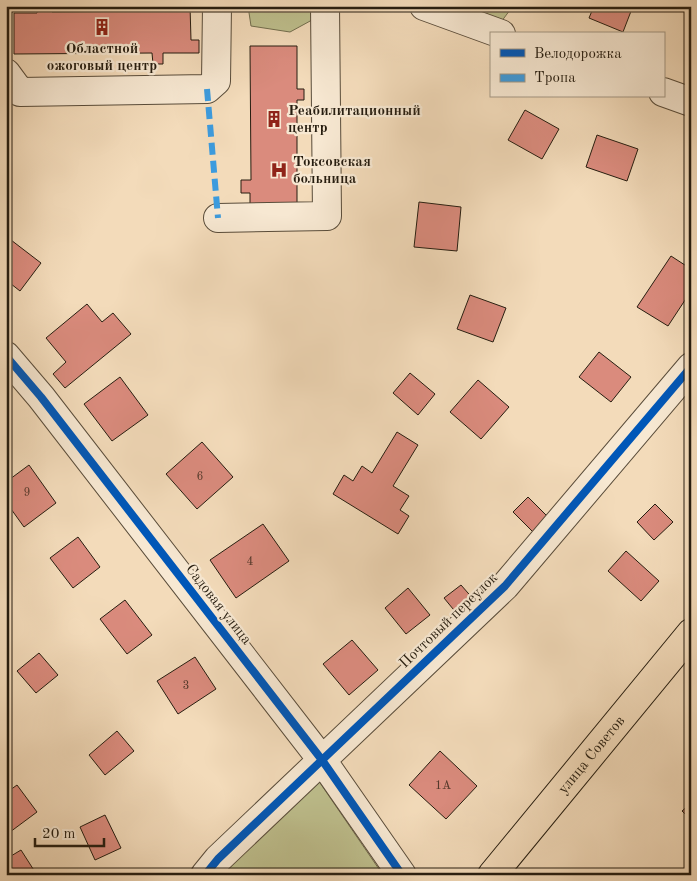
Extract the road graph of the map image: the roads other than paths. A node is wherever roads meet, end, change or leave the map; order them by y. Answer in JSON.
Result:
{"nodes":[{"id":1,"x":217,"y":6,"type":"edge"},
{"id":2,"x":325,"y":6,"type":"edge"},
{"id":3,"x":424,"y":6,"type":"edge"},
{"id":4,"x":495,"y":32,"type":"edge"},
{"id":5,"x":6,"y":73,"type":"edge"},
{"id":6,"x":664,"y":92,"type":"edge"},
{"id":7,"x":691,"y":102,"type":"edge"},
{"id":8,"x":218,"y":218,"type":"dead end"},
{"id":9,"x":6,"y":356,"type":"edge"},
{"id":10,"x":691,"y":366,"type":"edge"},
{"id":11,"x":691,"y":633,"type":"edge"},
{"id":12,"x":322,"y":760,"type":"junction"},
{"id":13,"x":205,"y":875,"type":"edge"},
{"id":14,"x":402,"y":875,"type":"edge"},
{"id":15,"x":492,"y":875,"type":"edge"}],
"edges":[{"from":1,"to":5,"type":"street"},
{"from":2,"to":8,"type":"street"},
{"from":3,"to":4,"type":"street"},
{"from":6,"to":7,"type":"street"},
{"from":9,"to":12,"type":"street","name":"Садовая улица"},
{"from":10,"to":12,"type":"street","name":"Почтовый переулок"},
{"from":11,"to":15,"type":"main road","name":"улица Советов"},
{"from":12,"to":13,"type":"street","name":"Почтовый переулок"},
{"from":12,"to":14,"type":"street","name":"Садовая улица"}]}
